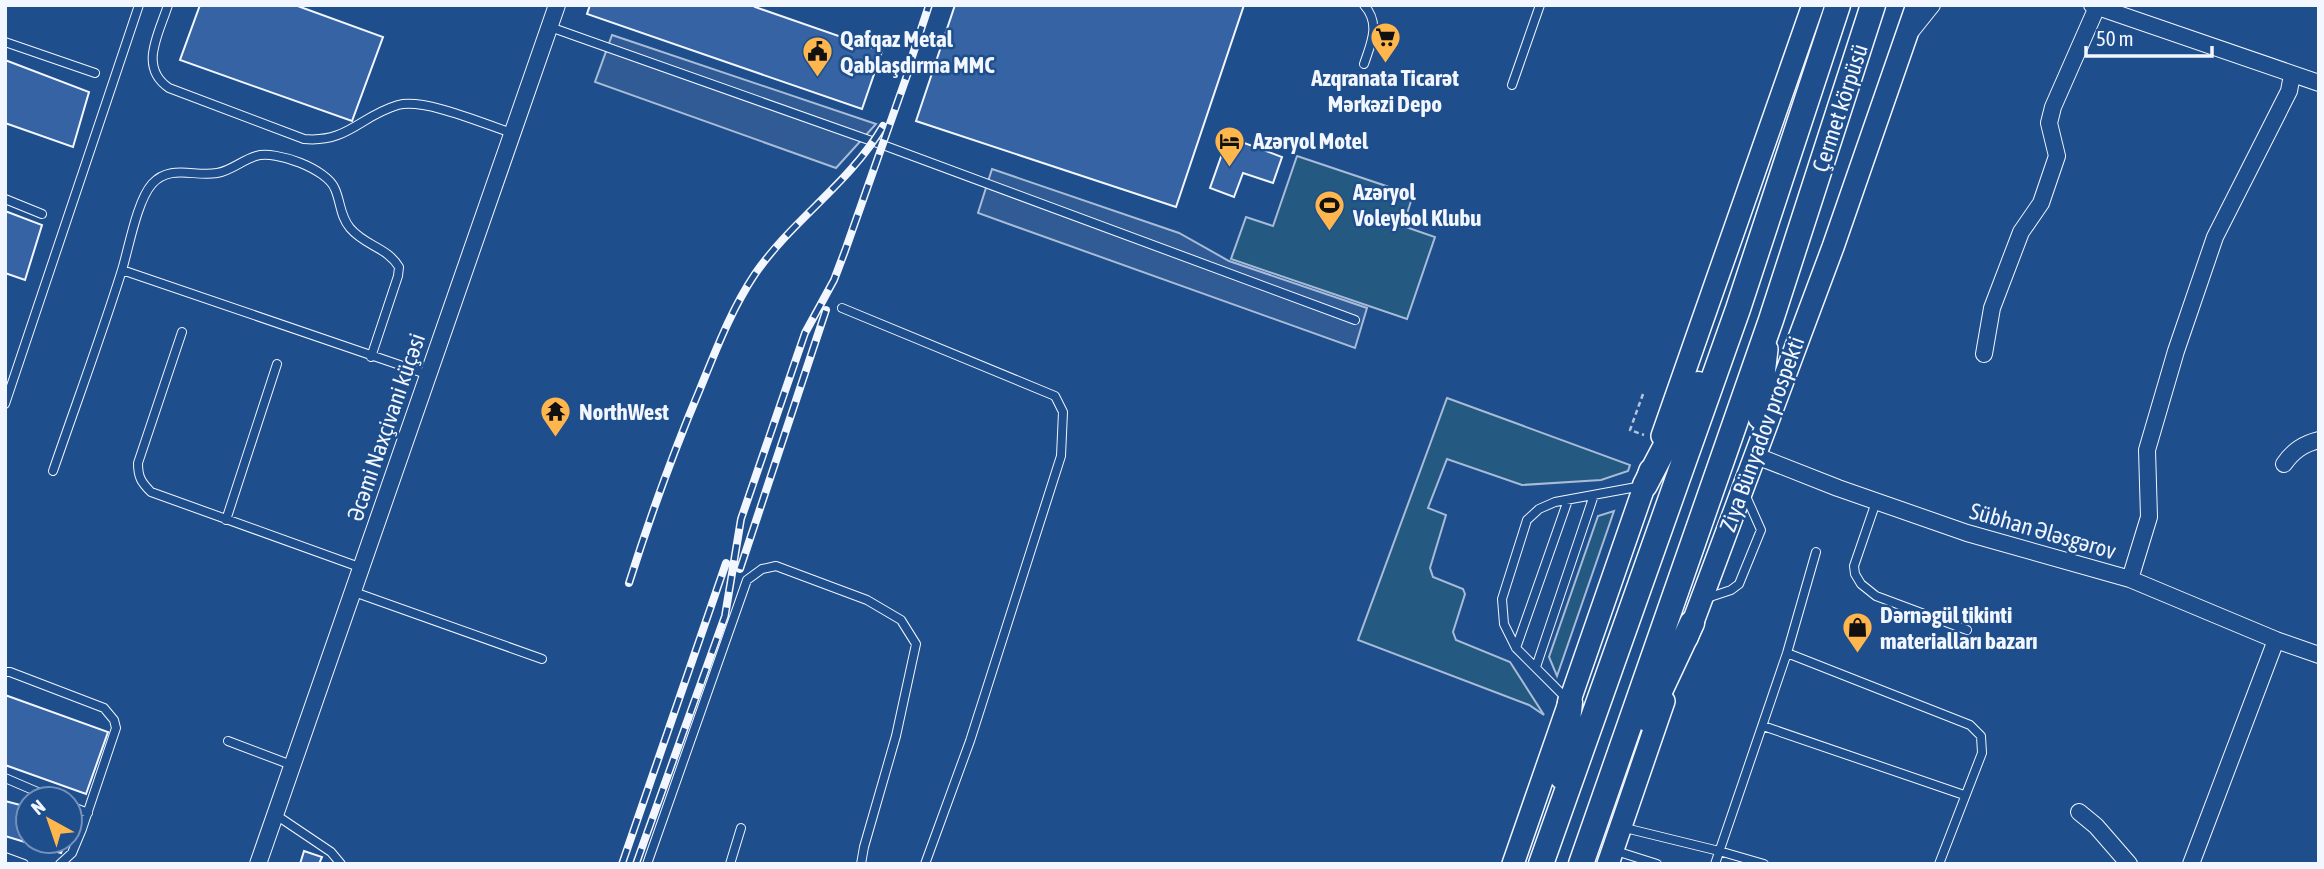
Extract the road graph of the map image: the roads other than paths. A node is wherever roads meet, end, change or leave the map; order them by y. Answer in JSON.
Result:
{"nodes":[{"id":1,"x":139,"y":5,"type":"edge"},
{"id":2,"x":168,"y":5,"type":"edge"},
{"id":3,"x":557,"y":5,"type":"edge"},
{"id":4,"x":1364,"y":5,"type":"edge"},
{"id":5,"x":1540,"y":5,"type":"edge"},
{"id":6,"x":1813,"y":5,"type":"edge"},
{"id":7,"x":1838,"y":5,"type":"edge"},
{"id":8,"x":1873,"y":5,"type":"edge"},
{"id":9,"x":1917,"y":5,"type":"edge"},
{"id":10,"x":1932,"y":5,"type":"edge"},
{"id":11,"x":2095,"y":6,"type":"edge"},
{"id":12,"x":550,"y":27,"type":"junction"},
{"id":13,"x":1908,"y":34,"type":"junction"},
{"id":14,"x":5,"y":42,"type":"edge"},
{"id":15,"x":1364,"y":64,"type":"dead end"},
{"id":16,"x":95,"y":73,"type":"dead end"},
{"id":17,"x":2292,"y":75,"type":"junction"},
{"id":18,"x":2319,"y":83,"type":"edge"},
{"id":19,"x":1512,"y":85,"type":"dead end"},
{"id":20,"x":512,"y":133,"type":"junction"},
{"id":21,"x":5,"y":199,"type":"edge"},
{"id":22,"x":1807,"y":211,"type":"joint"},
{"id":23,"x":42,"y":214,"type":"dead end"},
{"id":24,"x":122,"y":270,"type":"junction"},
{"id":25,"x":842,"y":307,"type":"dead end"},
{"id":26,"x":1738,"y":309,"type":"junction"},
{"id":27,"x":1355,"y":320,"type":"dead end"},
{"id":28,"x":1771,"y":320,"type":"junction"},
{"id":29,"x":182,"y":332,"type":"dead end"},
{"id":30,"x":1983,"y":354,"type":"dead end"},
{"id":31,"x":371,"y":357,"type":"junction"},
{"id":32,"x":277,"y":364,"type":"dead end"},
{"id":33,"x":429,"y":375,"type":"junction"},
{"id":34,"x":5,"y":404,"type":"edge"},
{"id":35,"x":2319,"y":440,"type":"edge"},
{"id":36,"x":1754,"y":455,"type":"junction"},
{"id":37,"x":2284,"y":464,"type":"dead end"},
{"id":38,"x":53,"y":471,"type":"dead end"},
{"id":39,"x":1645,"y":485,"type":"junction"},
{"id":40,"x":1742,"y":488,"type":"junction"},
{"id":41,"x":1594,"y":495,"type":"junction"},
{"id":42,"x":1568,"y":500,"type":"junction"},
{"id":43,"x":1876,"y":502,"type":"junction"},
{"id":44,"x":226,"y":520,"type":"junction"},
{"id":45,"x":1816,"y":552,"type":"dead end"},
{"id":46,"x":362,"y":568,"type":"junction"},
{"id":47,"x":2130,"y":579,"type":"junction"},
{"id":48,"x":354,"y":592,"type":"junction"},
{"id":49,"x":1696,"y":612,"type":"junction"},
{"id":50,"x":1967,"y":630,"type":"dead end"},
{"id":51,"x":2276,"y":640,"type":"junction"},
{"id":52,"x":1516,"y":648,"type":"junction"},
{"id":53,"x":1787,"y":653,"type":"junction"},
{"id":54,"x":2319,"y":655,"type":"edge"},
{"id":55,"x":542,"y":659,"type":"dead end"},
{"id":56,"x":1536,"y":667,"type":"junction"},
{"id":57,"x":5,"y":672,"type":"edge"},
{"id":58,"x":1570,"y":702,"type":"junction"},
{"id":59,"x":1763,"y":726,"type":"junction"},
{"id":60,"x":228,"y":741,"type":"dead end"},
{"id":61,"x":294,"y":766,"type":"junction"},
{"id":62,"x":5,"y":778,"type":"edge"},
{"id":63,"x":21,"y":785,"type":"edge"},
{"id":64,"x":1964,"y":796,"type":"junction"},
{"id":65,"x":84,"y":811,"type":"edge"},
{"id":66,"x":2080,"y":812,"type":"dead end"},
{"id":67,"x":88,"y":813,"type":"junction"},
{"id":68,"x":276,"y":815,"type":"junction"},
{"id":69,"x":1558,"y":817,"type":"junction"},
{"id":70,"x":1619,"y":827,"type":"junction"},
{"id":71,"x":741,"y":828,"type":"dead end"},
{"id":72,"x":1592,"y":834,"type":"junction"},
{"id":73,"x":1719,"y":850,"type":"junction"},
{"id":74,"x":5,"y":857,"type":"edge"},
{"id":75,"x":1611,"y":857,"type":"edge"},
{"id":76,"x":24,"y":864,"type":"edge"},
{"id":77,"x":60,"y":864,"type":"edge"},
{"id":78,"x":258,"y":864,"type":"edge"},
{"id":79,"x":341,"y":864,"type":"edge"},
{"id":80,"x":646,"y":864,"type":"edge"},
{"id":81,"x":730,"y":864,"type":"edge"},
{"id":82,"x":862,"y":864,"type":"edge"},
{"id":83,"x":925,"y":864,"type":"edge"},
{"id":84,"x":1513,"y":864,"type":"edge"},
{"id":85,"x":1541,"y":864,"type":"edge"},
{"id":86,"x":1581,"y":864,"type":"edge"},
{"id":87,"x":1657,"y":864,"type":"edge"},
{"id":88,"x":1715,"y":864,"type":"edge"},
{"id":89,"x":1764,"y":864,"type":"edge"},
{"id":90,"x":1939,"y":864,"type":"edge"},
{"id":91,"x":2129,"y":864,"type":"edge"},
{"id":92,"x":2191,"y":864,"type":"edge"}],
"edges":[{"from":1,"to":34,"type":"lane"},
{"from":2,"to":20,"type":"lane"},
{"from":3,"to":12,"type":"street","name":"Əcəmi Naxçivani küçəsi"},
{"from":4,"to":15,"type":"lane"},
{"from":5,"to":19,"type":"lane"},
{"from":6,"to":39,"type":"main road"},
{"from":7,"to":26,"type":"main road","name":"Çermet körpüsü"},
{"from":8,"to":22,"type":"main road","name":"Çermet körpüsü"},
{"from":9,"to":13,"type":"main road","name":"Ziya Bünyadov prospekti"},
{"from":10,"to":13,"type":"street"},
{"from":11,"to":17,"type":"street"},
{"from":11,"to":30,"type":"street"},
{"from":12,"to":20,"type":"street","name":"Əcəmi Naxçivani küçəsi"},
{"from":12,"to":27,"type":"lane"},
{"from":13,"to":36,"type":"main road","name":"Ziya Bünyadov prospekti"},
{"from":14,"to":16,"type":"lane"},
{"from":17,"to":18,"type":"street"},
{"from":17,"to":47,"type":"street"},
{"from":20,"to":33,"type":"street","name":"Əcəmi Naxçivani küçəsi"},
{"from":21,"to":23,"type":"lane"},
{"from":22,"to":28,"type":"main road","name":"Ziya Bünyadov prospekti"},
{"from":24,"to":31,"type":"lane"},
{"from":24,"to":31,"type":"lane"},
{"from":24,"to":38,"type":"lane"},
{"from":25,"to":83,"type":"lane"},
{"from":26,"to":39,"type":"main road"},
{"from":26,"to":69,"type":"main road"},
{"from":28,"to":36,"type":"main road"},
{"from":28,"to":72,"type":"main road","name":"Ziya Bünyadov prospekti"},
{"from":29,"to":44,"type":"lane"},
{"from":31,"to":33,"type":"lane"},
{"from":32,"to":44,"type":"lane"},
{"from":33,"to":46,"type":"street","name":"Əcəmi Naxçivani küçəsi"},
{"from":35,"to":37,"type":"street"},
{"from":36,"to":40,"type":"main road","name":"Ziya Bünyadov prospekti"},
{"from":36,"to":43,"type":"street","name":"Sübhan Ələsgərov"},
{"from":39,"to":41,"type":"lane"},
{"from":39,"to":58,"type":"main road"},
{"from":40,"to":49,"type":"main road","name":"Ziya Bünyadov prospekti"},
{"from":40,"to":49,"type":"lane"},
{"from":41,"to":42,"type":"lane"},
{"from":41,"to":56,"type":"lane"},
{"from":42,"to":52,"type":"lane"},
{"from":42,"to":52,"type":"lane"},
{"from":43,"to":47,"type":"street","name":"Sübhan Ələsgərov"},
{"from":43,"to":50,"type":"lane"},
{"from":44,"to":46,"type":"lane"},
{"from":45,"to":53,"type":"lane"},
{"from":46,"to":48,"type":"street","name":"Əcəmi Naxçivani küçəsi"},
{"from":47,"to":51,"type":"street","name":"Sübhan Ələsgərov"},
{"from":48,"to":55,"type":"lane"},
{"from":48,"to":61,"type":"street","name":"Əcəmi Naxçivani küçəsi"},
{"from":49,"to":70,"type":"main road","name":"Ziya Bünyadov prospekti"},
{"from":49,"to":72,"type":"main road"},
{"from":51,"to":54,"type":"street","name":"Sübhan Ələsgərov"},
{"from":51,"to":92,"type":"street"},
{"from":52,"to":56,"type":"lane"},
{"from":53,"to":59,"type":"lane"},
{"from":53,"to":64,"type":"lane"},
{"from":56,"to":58,"type":"lane"},
{"from":57,"to":67,"type":"lane"},
{"from":58,"to":69,"type":"main road"},
{"from":58,"to":84,"type":"main road"},
{"from":59,"to":64,"type":"lane"},
{"from":59,"to":73,"type":"lane"},
{"from":60,"to":61,"type":"lane"},
{"from":61,"to":68,"type":"street","name":"Əcəmi Naxçivani küçəsi"},
{"from":62,"to":63,"type":"lane"},
{"from":64,"to":90,"type":"lane"},
{"from":65,"to":67,"type":"lane"},
{"from":66,"to":91,"type":"street"},
{"from":67,"to":77,"type":"lane"},
{"from":68,"to":78,"type":"street","name":"Əcəmi Naxçivani küçəsi"},
{"from":68,"to":79,"type":"lane"},
{"from":69,"to":85,"type":"main road"},
{"from":70,"to":73,"type":"lane"},
{"from":70,"to":75,"type":"main road","name":"Ziya Bünyadov prospekti"},
{"from":71,"to":81,"type":"lane"},
{"from":72,"to":86,"type":"main road","name":"Ziya Bünyadov prospekti"},
{"from":73,"to":88,"type":"lane"},
{"from":73,"to":89,"type":"lane"},
{"from":74,"to":76,"type":"lane"},
{"from":75,"to":87,"type":"lane"},
{"from":80,"to":82,"type":"lane"}]}
